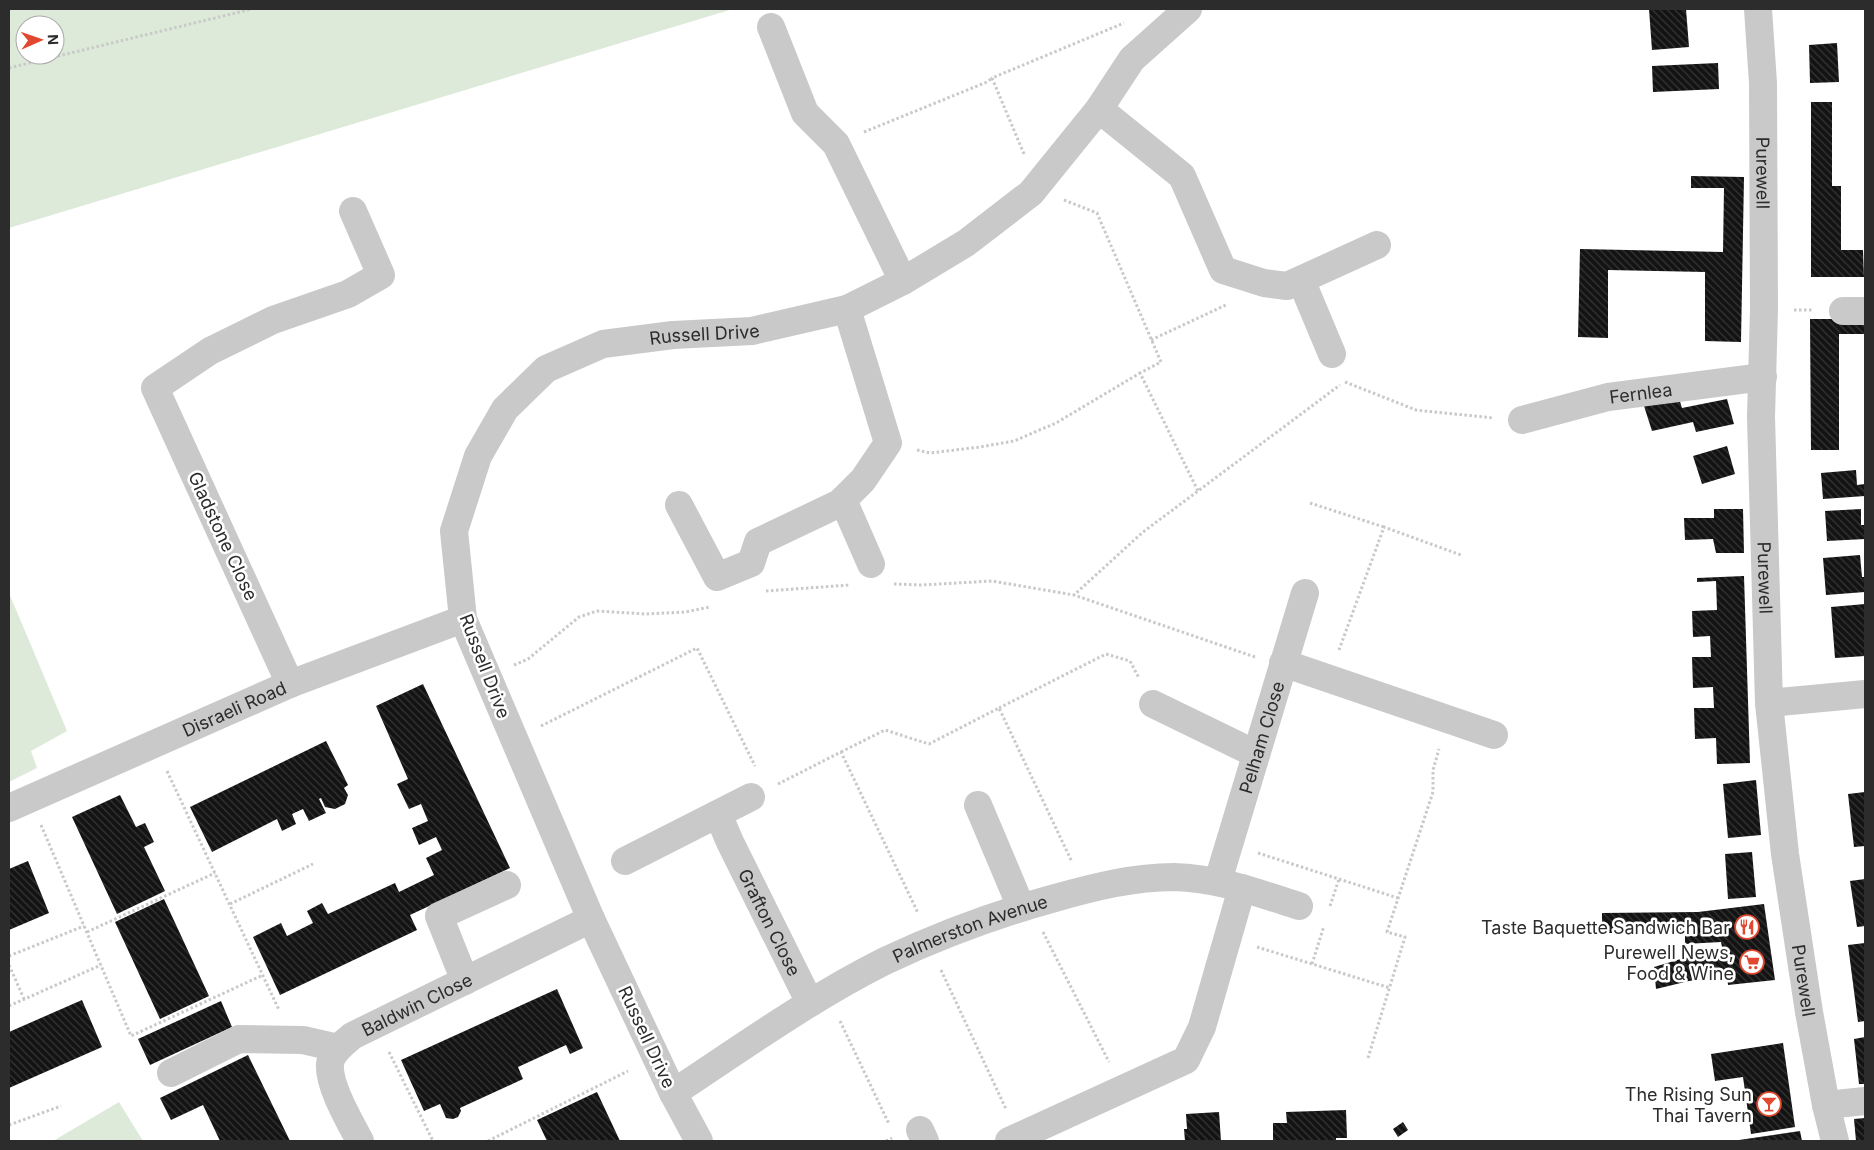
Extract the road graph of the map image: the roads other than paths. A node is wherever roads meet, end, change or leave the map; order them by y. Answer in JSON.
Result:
{"nodes":[{"id":1,"x":1188,"y":9,"type":"edge"},
{"id":2,"x":1758,"y":9,"type":"edge"},
{"id":3,"x":1163,"y":17,"type":"edge"},
{"id":4,"x":772,"y":27,"type":"dead end"},
{"id":5,"x":1099,"y":109,"type":"junction"},
{"id":6,"x":353,"y":211,"type":"dead end"},
{"id":7,"x":1378,"y":244,"type":"dead end"},
{"id":8,"x":1301,"y":280,"type":"junction"},
{"id":9,"x":903,"y":281,"type":"junction"},
{"id":10,"x":847,"y":309,"type":"junction"},
{"id":11,"x":1332,"y":354,"type":"dead end"},
{"id":12,"x":1763,"y":378,"type":"junction"},
{"id":13,"x":1522,"y":420,"type":"road end"},
{"id":14,"x":843,"y":500,"type":"junction"},
{"id":15,"x":679,"y":505,"type":"dead end"},
{"id":16,"x":879,"y":574,"type":"road end"},
{"id":17,"x":1305,"y":593,"type":"dead end"},
{"id":18,"x":463,"y":620,"type":"junction"},
{"id":19,"x":1282,"y":665,"type":"junction"},
{"id":20,"x":290,"y":684,"type":"junction"},
{"id":21,"x":1865,"y":694,"type":"edge"},
{"id":22,"x":1769,"y":703,"type":"junction"},
{"id":23,"x":1152,"y":704,"type":"road end"},
{"id":24,"x":1494,"y":735,"type":"dead end"},
{"id":25,"x":1256,"y":754,"type":"junction"},
{"id":26,"x":759,"y":794,"type":"road end"},
{"id":27,"x":19,"y":803,"type":"edge"},
{"id":28,"x":978,"y":805,"type":"dead end"},
{"id":29,"x":718,"y":814,"type":"junction"},
{"id":30,"x":625,"y":860,"type":"dead end"},
{"id":31,"x":507,"y":885,"type":"dead end"},
{"id":32,"x":1230,"y":885,"type":"junction"},
{"id":33,"x":1025,"y":906,"type":"junction"},
{"id":34,"x":1299,"y":906,"type":"dead end"},
{"id":35,"x":591,"y":919,"type":"junction"},
{"id":36,"x":465,"y":981,"type":"junction"},
{"id":37,"x":819,"y":998,"type":"junction"},
{"id":38,"x":338,"y":1048,"type":"junction"},
{"id":39,"x":171,"y":1073,"type":"dead end"},
{"id":40,"x":673,"y":1092,"type":"junction"},
{"id":41,"x":1865,"y":1101,"type":"edge"},
{"id":42,"x":1826,"y":1105,"type":"junction"},
{"id":43,"x":1014,"y":1139,"type":"edge"},
{"id":44,"x":360,"y":1141,"type":"edge"},
{"id":45,"x":698,"y":1141,"type":"edge"},
{"id":46,"x":1835,"y":1141,"type":"edge"}],
"edges":[{"from":1,"to":3,"type":"street","name":"Russell Drive"},
{"from":2,"to":12,"type":"street","name":"Purewell"},
{"from":3,"to":5,"type":"street","name":"Russell Drive"},
{"from":4,"to":9,"type":"street"},
{"from":5,"to":8,"type":"street"},
{"from":5,"to":9,"type":"street","name":"Russell Drive"},
{"from":6,"to":20,"type":"street","name":"Gladstone Close"},
{"from":7,"to":8,"type":"street"},
{"from":8,"to":11,"type":"street"},
{"from":9,"to":10,"type":"street","name":"Russell Drive"},
{"from":10,"to":14,"type":"street"},
{"from":10,"to":18,"type":"street","name":"Russell Drive"},
{"from":12,"to":13,"type":"street","name":"Fernlea"},
{"from":12,"to":22,"type":"street","name":"Purewell"},
{"from":14,"to":15,"type":"street"},
{"from":14,"to":16,"type":"street"},
{"from":17,"to":19,"type":"street","name":"Pelham Close"},
{"from":18,"to":20,"type":"street","name":"Disraeli Road"},
{"from":18,"to":35,"type":"street","name":"Russell Drive"},
{"from":19,"to":24,"type":"street"},
{"from":19,"to":25,"type":"street","name":"Pelham Close"},
{"from":20,"to":27,"type":"street","name":"Disraeli Road"},
{"from":21,"to":22,"type":"street"},
{"from":22,"to":42,"type":"street","name":"Purewell"},
{"from":23,"to":25,"type":"street"},
{"from":25,"to":32,"type":"street","name":"Pelham Close"},
{"from":26,"to":29,"type":"street"},
{"from":28,"to":33,"type":"street"},
{"from":29,"to":30,"type":"street"},
{"from":29,"to":37,"type":"street","name":"Grafton Close"},
{"from":31,"to":36,"type":"street"},
{"from":32,"to":33,"type":"street","name":"Palmerston Avenue"},
{"from":32,"to":34,"type":"street","name":"Palmerston Avenue"},
{"from":32,"to":43,"type":"street","name":"Pelham Close"},
{"from":33,"to":37,"type":"street","name":"Palmerston Avenue"},
{"from":35,"to":36,"type":"street","name":"Baldwin Close"},
{"from":35,"to":40,"type":"street","name":"Russell Drive"},
{"from":36,"to":38,"type":"street","name":"Baldwin Close"},
{"from":37,"to":40,"type":"street","name":"Palmerston Avenue"},
{"from":38,"to":39,"type":"street"},
{"from":38,"to":44,"type":"street"},
{"from":40,"to":45,"type":"street","name":"Russell Drive"},
{"from":41,"to":42,"type":"street"},
{"from":42,"to":46,"type":"street","name":"Purewell"}]}
